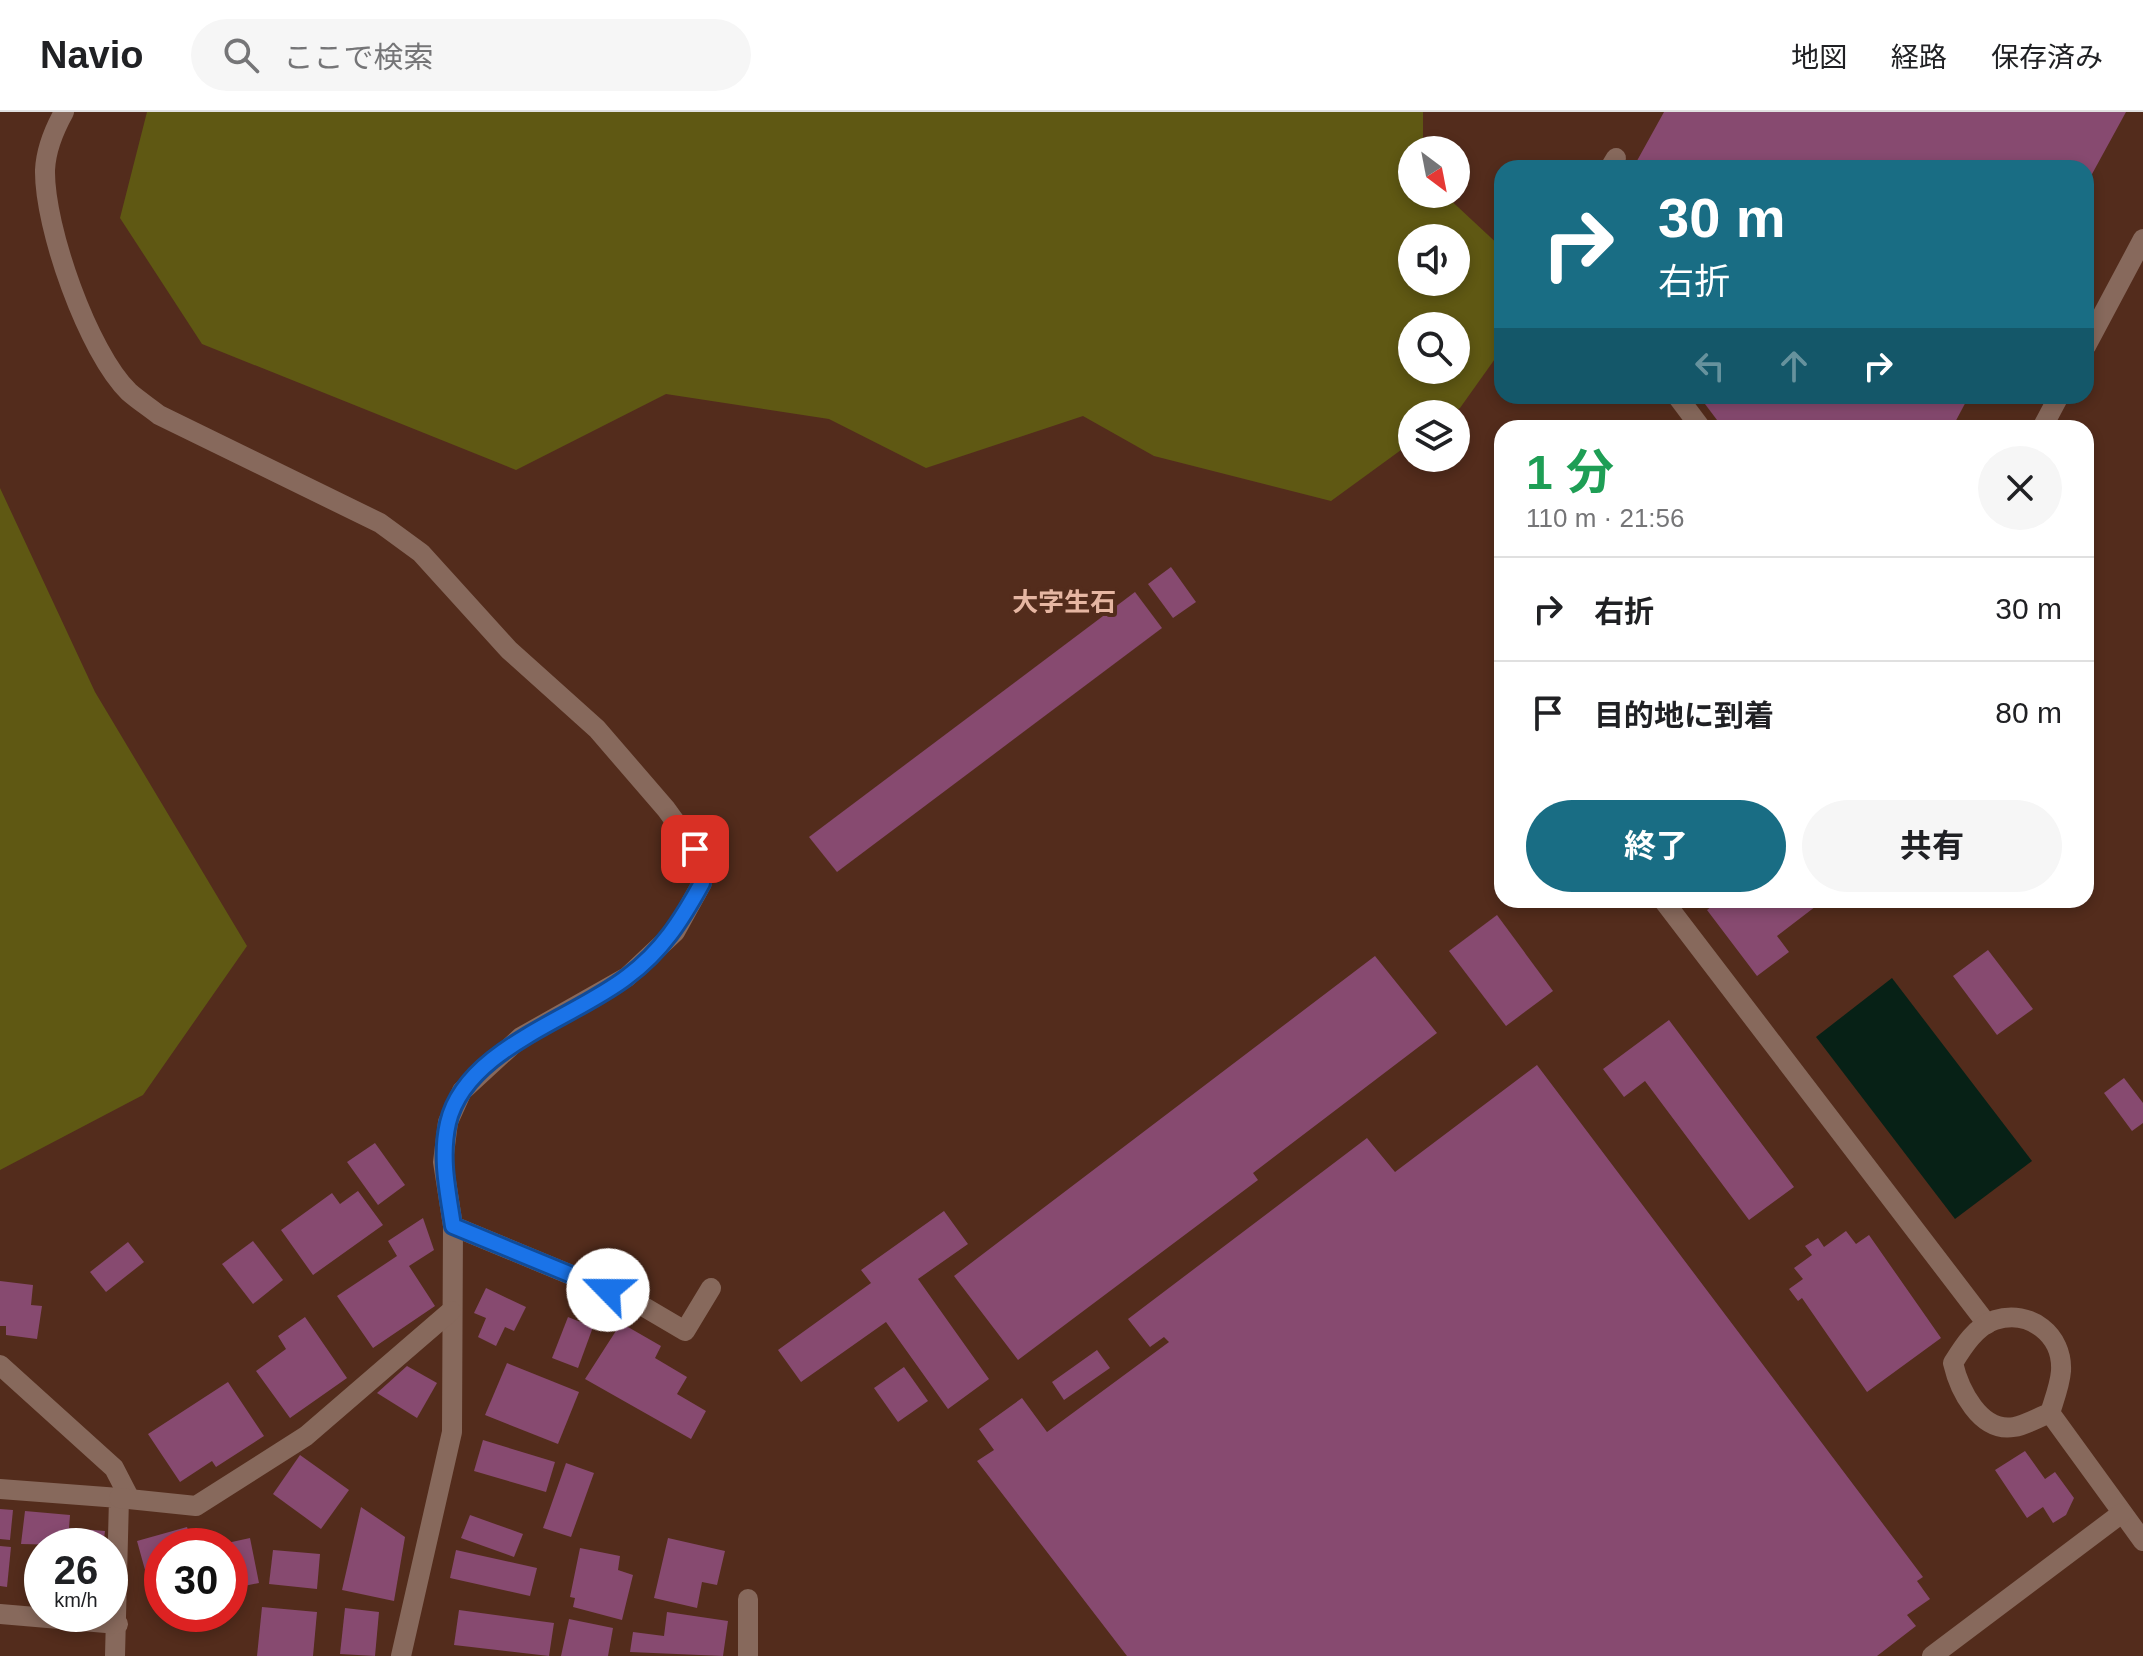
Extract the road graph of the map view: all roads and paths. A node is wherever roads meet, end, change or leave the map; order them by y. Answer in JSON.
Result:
{"nodes":[{"id":1,"x":64,"y":112,"type":"edge"},
{"id":2,"x":2143,"y":239,"type":"edge"},
{"id":3,"x":2094,"y":331,"type":"edge"},
{"id":4,"x":1669,"y":908,"type":"edge"},
{"id":5,"x":453,"y":1226,"type":"junction"},
{"id":6,"x":711,"y":1288,"type":"dead end"},
{"id":7,"x":451,"y":1311,"type":"junction"},
{"id":8,"x":1987,"y":1324,"type":"junction"},
{"id":9,"x":0,"y":1365,"type":"edge"},
{"id":10,"x":2050,"y":1413,"type":"junction"},
{"id":11,"x":0,"y":1489,"type":"edge"},
{"id":12,"x":124,"y":1499,"type":"junction"},
{"id":13,"x":2122,"y":1513,"type":"junction"},
{"id":14,"x":123,"y":1528,"type":"edge"},
{"id":15,"x":2143,"y":1541,"type":"edge"},
{"id":16,"x":748,"y":1599,"type":"dead end"},
{"id":17,"x":0,"y":1614,"type":"edge"},
{"id":18,"x":24,"y":1616,"type":"edge"},
{"id":19,"x":117,"y":1632,"type":"edge"},
{"id":20,"x":115,"y":1656,"type":"edge"},
{"id":21,"x":401,"y":1656,"type":"edge"},
{"id":22,"x":748,"y":1656,"type":"edge"},
{"id":23,"x":1932,"y":1656,"type":"edge"}],
"edges":[{"from":1,"to":5,"type":"street"},
{"from":2,"to":3,"type":"street"},
{"from":4,"to":8,"type":"street"},
{"from":5,"to":6,"type":"street"},
{"from":5,"to":7,"type":"street"},
{"from":7,"to":12,"type":"street"},
{"from":7,"to":21,"type":"street"},
{"from":8,"to":10,"type":"street"},
{"from":8,"to":10,"type":"street"},
{"from":9,"to":12,"type":"street"},
{"from":10,"to":13,"type":"street"},
{"from":11,"to":12,"type":"street"},
{"from":12,"to":14,"type":"street"},
{"from":13,"to":15,"type":"street"},
{"from":13,"to":23,"type":"street"},
{"from":16,"to":22,"type":"street"},
{"from":17,"to":18,"type":"street"},
{"from":19,"to":20,"type":"street"}]}
